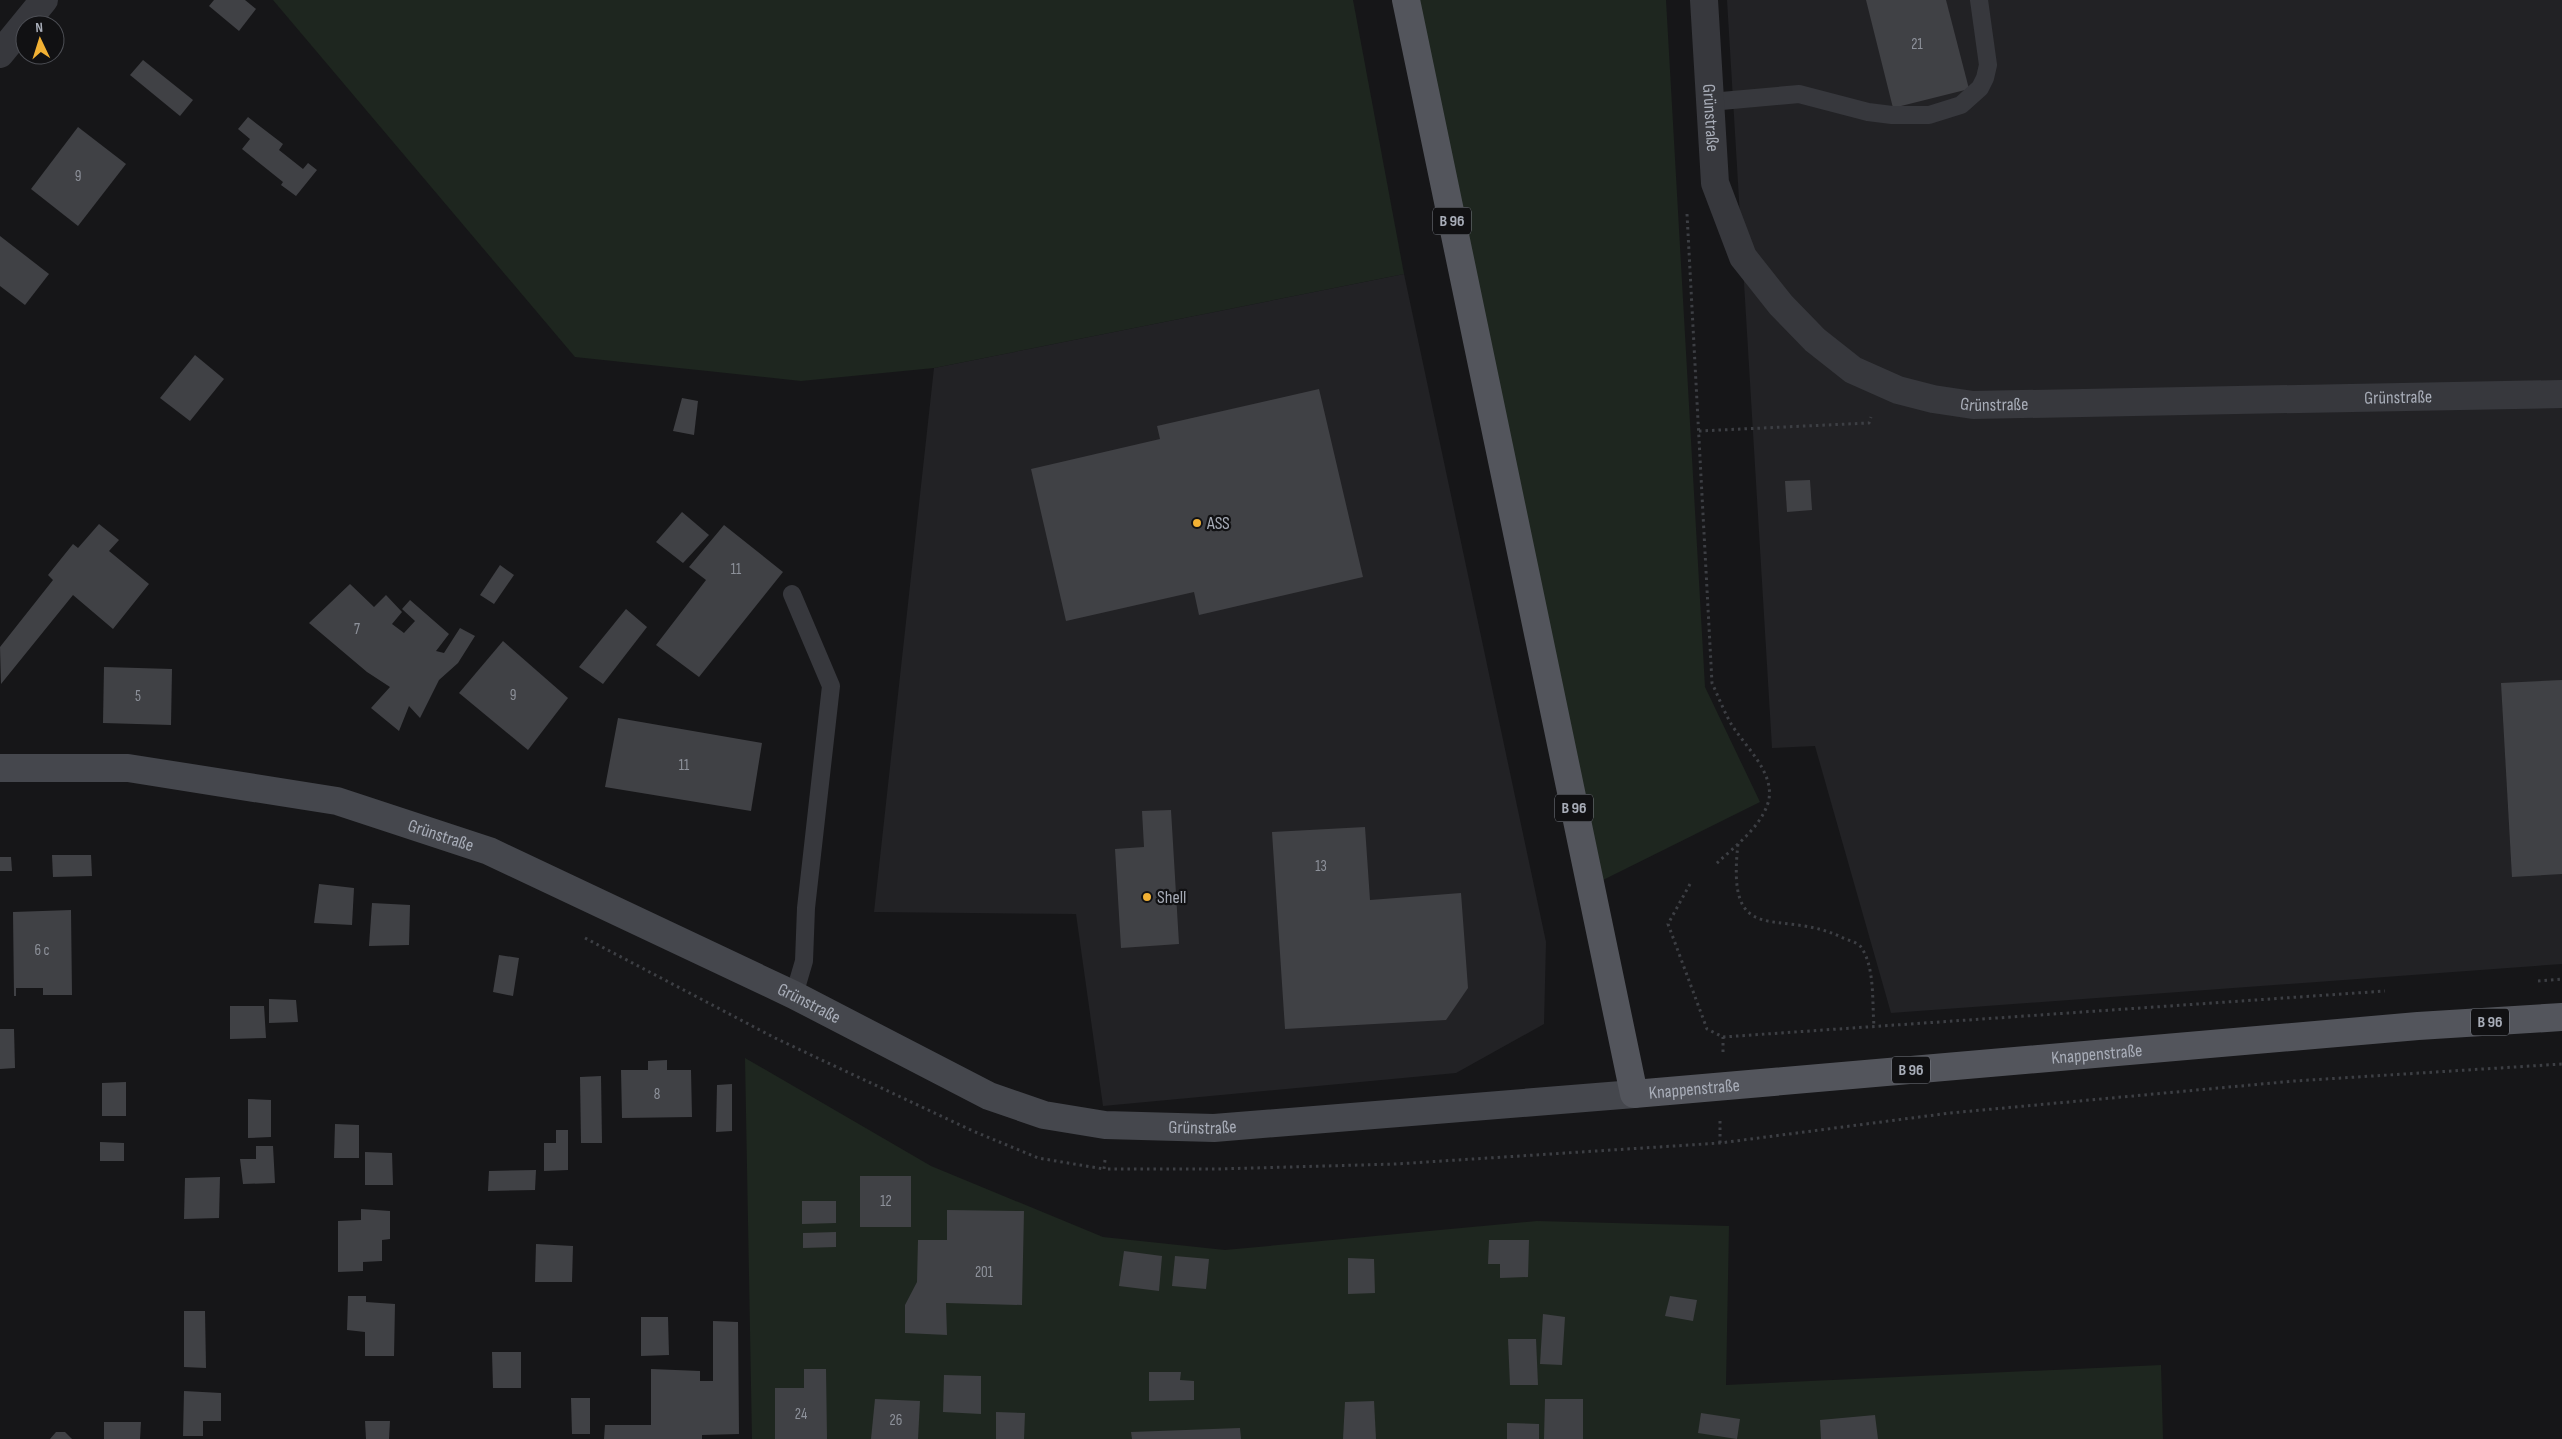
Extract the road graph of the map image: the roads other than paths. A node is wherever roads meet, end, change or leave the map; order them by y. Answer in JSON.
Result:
{"nodes":[{"id":1,"x":44,"y":0,"type":"edge"},
{"id":2,"x":1406,"y":0,"type":"edge"},
{"id":3,"x":1704,"y":0,"type":"edge"},
{"id":4,"x":1979,"y":0,"type":"edge"},
{"id":5,"x":0,"y":54,"type":"edge"},
{"id":6,"x":1710,"y":102,"type":"junction"},
{"id":7,"x":2562,"y":394,"type":"edge"},
{"id":8,"x":792,"y":594,"type":"dead end"},
{"id":9,"x":0,"y":768,"type":"edge"},
{"id":10,"x":794,"y":996,"type":"junction"},
{"id":11,"x":2562,"y":1017,"type":"edge"},
{"id":12,"x":1634,"y":1094,"type":"junction"}],
"edges":[{"from":1,"to":5,"type":"street"},
{"from":2,"to":12,"type":"main road","number":"B 96"},
{"from":3,"to":6,"type":"street","name":"Grünstraße"},
{"from":4,"to":6,"type":"lane"},
{"from":6,"to":7,"type":"street","name":"Grünstraße"},
{"from":8,"to":10,"type":"lane"},
{"from":9,"to":10,"type":"main road","name":"Grünstraße"},
{"from":10,"to":12,"type":"main road","name":"Grünstraße"},
{"from":11,"to":12,"type":"main road","name":"Knappenstraße","number":"B 96"}]}
